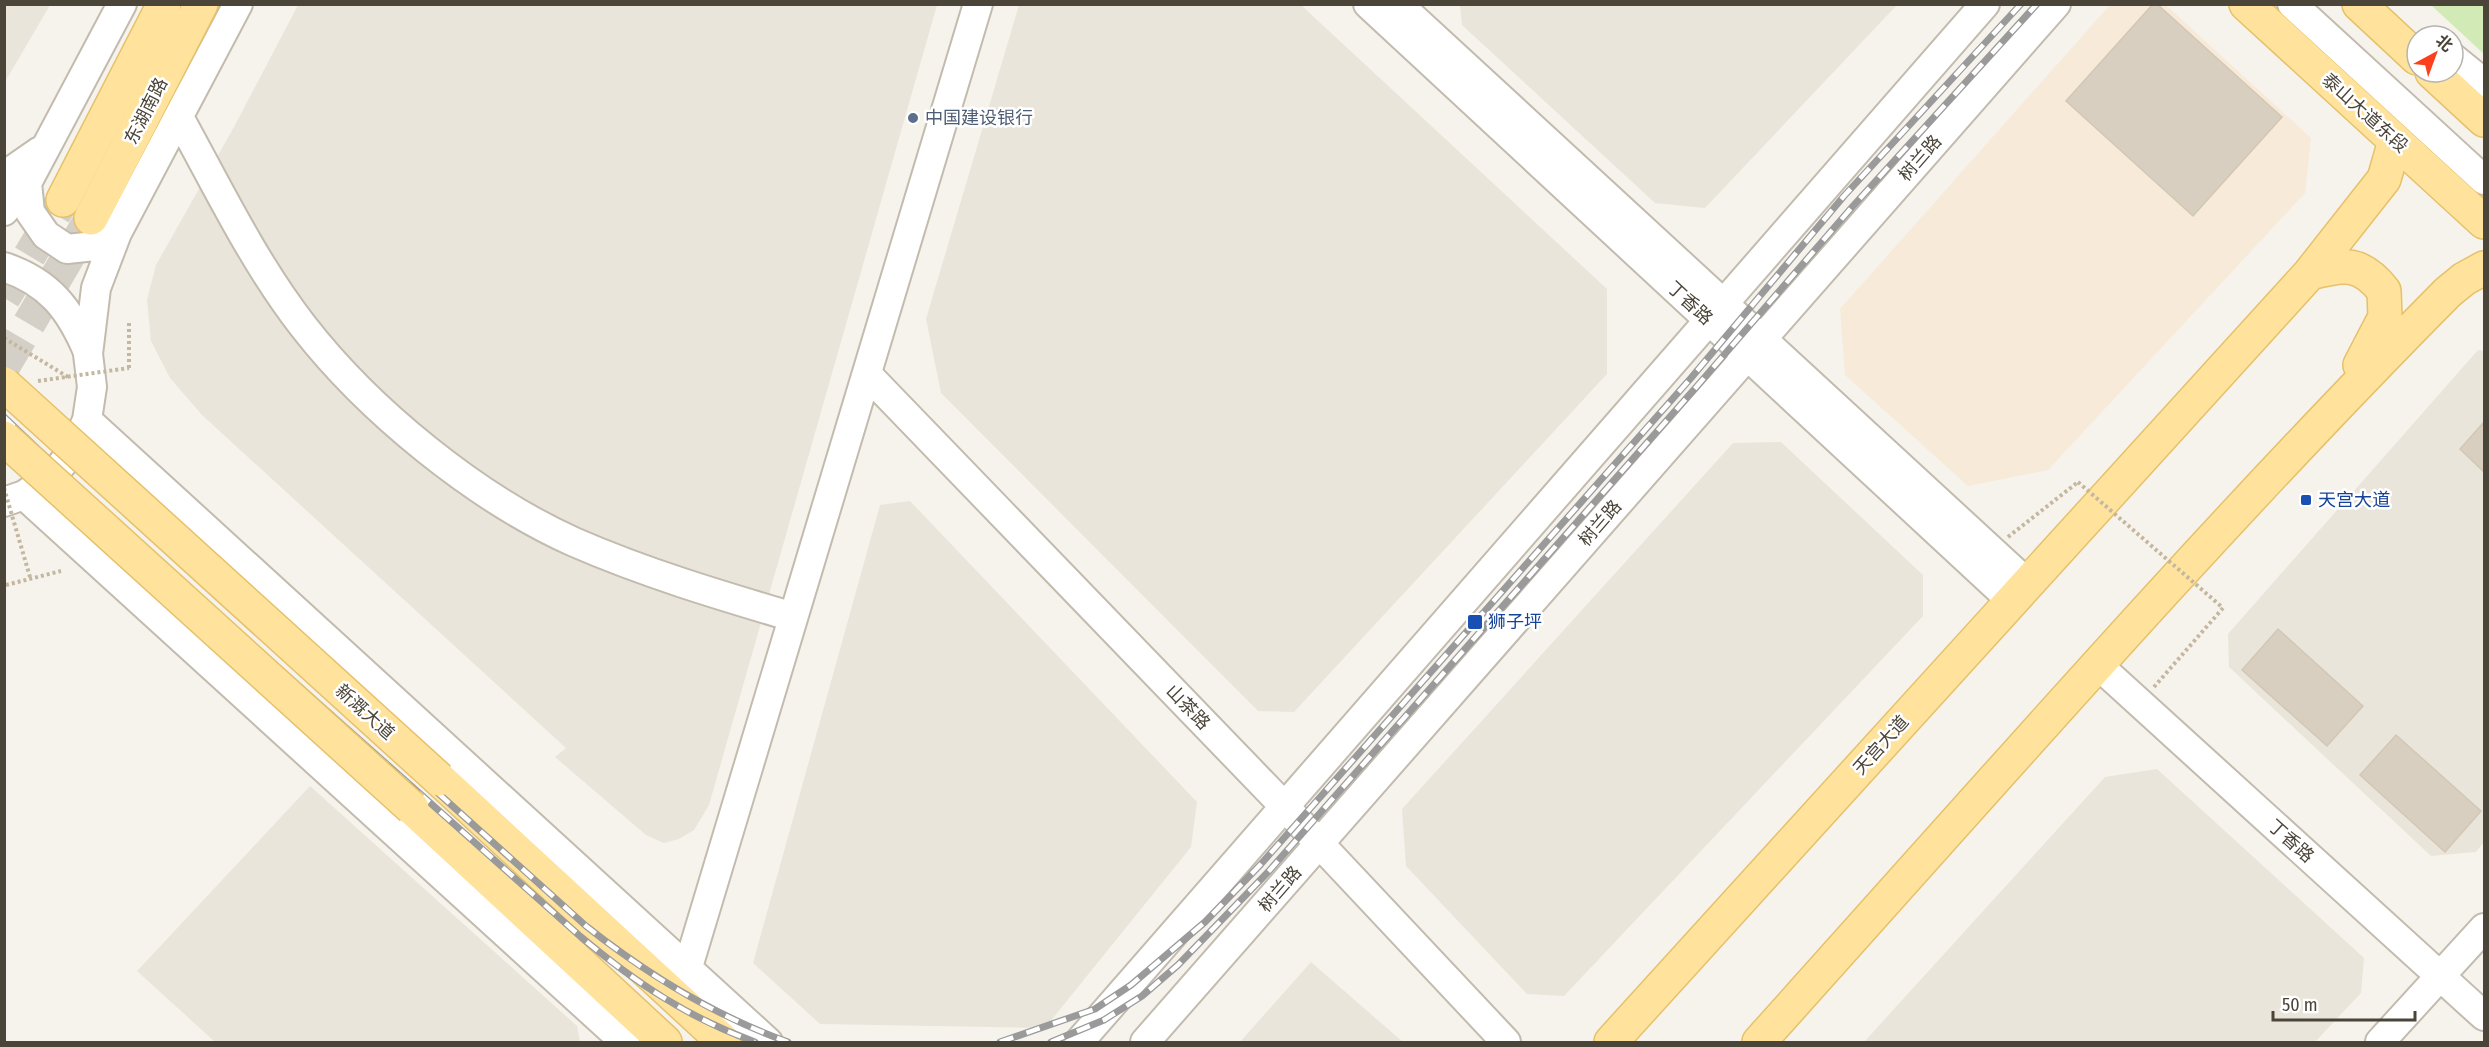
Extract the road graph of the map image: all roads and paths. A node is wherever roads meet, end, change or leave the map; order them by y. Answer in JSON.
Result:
{"nodes":[{"id":1,"x":122,"y":4,"type":"edge"},
{"id":2,"x":164,"y":4,"type":"edge"},
{"id":3,"x":201,"y":4,"type":"edge"},
{"id":4,"x":238,"y":4,"type":"edge"},
{"id":5,"x":978,"y":4,"type":"edge"},
{"id":6,"x":1368,"y":4,"type":"edge"},
{"id":7,"x":1961,"y":4,"type":"edge"},
{"id":8,"x":1985,"y":4,"type":"edge"},
{"id":9,"x":2056,"y":4,"type":"edge"},
{"id":10,"x":2246,"y":4,"type":"edge"},
{"id":11,"x":2284,"y":4,"type":"edge"},
{"id":12,"x":2292,"y":4,"type":"edge"},
{"id":13,"x":2359,"y":4,"type":"edge"},
{"id":14,"x":1405,"y":7,"type":"edge"},
{"id":15,"x":2405,"y":44,"type":"edge"},
{"id":16,"x":2465,"y":68,"type":"edge"},
{"id":17,"x":2484,"y":83,"type":"edge"},
{"id":18,"x":2445,"y":84,"type":"edge"},
{"id":19,"x":2346,"y":96,"type":"junction"},
{"id":20,"x":180,"y":119,"type":"junction"},
{"id":21,"x":2484,"y":120,"type":"edge"},
{"id":22,"x":2395,"y":141,"type":"junction"},
{"id":23,"x":16,"y":179,"type":"edge"},
{"id":24,"x":2484,"y":180,"type":"edge"},
{"id":25,"x":1816,"y":195,"type":"junction"},
{"id":26,"x":63,"y":200,"type":"tunnel mouth"},
{"id":27,"x":4,"y":212,"type":"edge"},
{"id":28,"x":2484,"y":222,"type":"edge"},
{"id":29,"x":104,"y":225,"type":"junction"},
{"id":30,"x":4,"y":267,"type":"edge"},
{"id":31,"x":2484,"y":268,"type":"edge"},
{"id":32,"x":2310,"y":273,"type":"junction"},
{"id":33,"x":1717,"y":313,"type":"junction"},
{"id":34,"x":129,"y":322,"type":"dead end"},
{"id":35,"x":4,"y":338,"type":"edge"},
{"id":36,"x":1753,"y":346,"type":"junction"},
{"id":37,"x":88,"y":354,"type":"junction"},
{"id":38,"x":867,"y":374,"type":"junction"},
{"id":39,"x":68,"y":377,"type":"junction"},
{"id":40,"x":36,"y":382,"type":"dead end"},
{"id":41,"x":4,"y":384,"type":"edge"},
{"id":42,"x":2336,"y":405,"type":"junction"},
{"id":43,"x":87,"y":420,"type":"junction"},
{"id":44,"x":4,"y":438,"type":"edge"},
{"id":45,"x":11,"y":495,"type":"edge"},
{"id":46,"x":183,"y":507,"type":"junction"},
{"id":47,"x":1991,"y":551,"type":"junction"},
{"id":48,"x":61,"y":571,"type":"dead end"},
{"id":49,"x":30,"y":577,"type":"junction"},
{"id":50,"x":120,"y":582,"type":"junction"},
{"id":51,"x":6,"y":585,"type":"dead end"},
{"id":52,"x":2020,"y":593,"type":"junction"},
{"id":53,"x":793,"y":618,"type":"junction"},
{"id":54,"x":2098,"y":665,"type":"junction"},
{"id":55,"x":2139,"y":703,"type":"junction"},
{"id":56,"x":1285,"y":807,"type":"junction"},
{"id":57,"x":1319,"y":844,"type":"junction"},
{"id":58,"x":2482,"y":932,"type":"edge"},
{"id":59,"x":688,"y":968,"type":"junction"},
{"id":60,"x":2440,"y":976,"type":"junction"},
{"id":61,"x":2484,"y":1016,"type":"edge"},
{"id":62,"x":607,"y":1033,"type":"edge"},
{"id":63,"x":625,"y":1042,"type":"edge"},
{"id":64,"x":665,"y":1042,"type":"edge"},
{"id":65,"x":724,"y":1042,"type":"edge"},
{"id":66,"x":768,"y":1042,"type":"edge"},
{"id":67,"x":1079,"y":1042,"type":"edge"},
{"id":68,"x":1145,"y":1042,"type":"edge"},
{"id":69,"x":1506,"y":1042,"type":"edge"},
{"id":70,"x":1611,"y":1042,"type":"edge"},
{"id":71,"x":1759,"y":1042,"type":"edge"},
{"id":72,"x":2380,"y":1042,"type":"edge"}],
"edges":[{"from":1,"to":23,"type":"street"},
{"from":2,"to":26,"type":"main road","name":"东湖南路"},
{"from":3,"to":29,"type":"main road","name":"东湖南路"},
{"from":4,"to":20,"type":"street"},
{"from":5,"to":38,"type":"street"},
{"from":6,"to":33,"type":"street","name":"丁香路"},
{"from":7,"to":25,"type":"street"},
{"from":8,"to":25,"type":"street"},
{"from":9,"to":36,"type":"street","name":"树兰路"},
{"from":10,"to":19,"type":"main road","name":"泰山大道东段"},
{"from":11,"to":19,"type":"street"},
{"from":12,"to":24,"type":"street"},
{"from":13,"to":15,"type":"main road"},
{"from":14,"to":33,"type":"street","name":"丁香路"},
{"from":16,"to":17,"type":"street"},
{"from":18,"to":21,"type":"main road"},
{"from":19,"to":22,"type":"main road","name":"泰山大道东段"},
{"from":20,"to":29,"type":"street"},
{"from":20,"to":53,"type":"street"},
{"from":22,"to":28,"type":"main road","name":"泰山大道东段"},
{"from":22,"to":32,"type":"main road","name":"天宫大道"},
{"from":23,"to":27,"type":"street"},
{"from":23,"to":29,"type":"street"},
{"from":25,"to":33,"type":"street"},
{"from":29,"to":37,"type":"street"},
{"from":30,"to":37,"type":"street"},
{"from":31,"to":42,"type":"main road"},
{"from":32,"to":42,"type":"main road"},
{"from":32,"to":52,"type":"main road","name":"天宫大道"},
{"from":33,"to":36,"type":"street","name":"丁香路"},
{"from":33,"to":56,"type":"street"},
{"from":34,"to":39,"type":"path","bridge":true},
{"from":35,"to":39,"type":"path","bridge":true},
{"from":36,"to":47,"type":"street","name":"丁香路"},
{"from":36,"to":52,"type":"street","name":"丁香路"},
{"from":36,"to":57,"type":"street","name":"树兰路"},
{"from":37,"to":43,"type":"street"},
{"from":38,"to":53,"type":"street"},
{"from":38,"to":56,"type":"street","name":"山茶路"},
{"from":39,"to":40,"type":"path","bridge":true},
{"from":41,"to":65,"type":"main road","name":"新溉大道","bridge":true},
{"from":42,"to":54,"type":"main road"},
{"from":43,"to":45,"type":"street"},
{"from":43,"to":46,"type":"street","name":"新溉大道"},
{"from":44,"to":64,"type":"main road","bridge":true},
{"from":45,"to":49,"type":"path","bridge":true},
{"from":45,"to":50,"type":"street"},
{"from":46,"to":50,"type":"street"},
{"from":46,"to":59,"type":"street","name":"新溉大道"},
{"from":47,"to":52,"type":"street","name":"丁香路"},
{"from":47,"to":55,"type":"path","bridge":true},
{"from":48,"to":49,"type":"path"},
{"from":49,"to":51,"type":"path"},
{"from":50,"to":62,"type":"street"},
{"from":52,"to":70,"type":"main road","name":"天宫大道"},
{"from":53,"to":59,"type":"street"},
{"from":54,"to":55,"type":"street","name":"丁香路"},
{"from":54,"to":71,"type":"main road"},
{"from":55,"to":60,"type":"street","name":"丁香路"},
{"from":56,"to":57,"type":"street","name":"山茶路"},
{"from":56,"to":67,"type":"street"},
{"from":57,"to":68,"type":"street","name":"树兰路"},
{"from":57,"to":69,"type":"street","name":"山茶路"},
{"from":58,"to":60,"type":"street"},
{"from":59,"to":66,"type":"street","name":"新溉大道"},
{"from":60,"to":61,"type":"street","name":"丁香路"},
{"from":60,"to":72,"type":"street"},
{"from":62,"to":63,"type":"street"}]}
